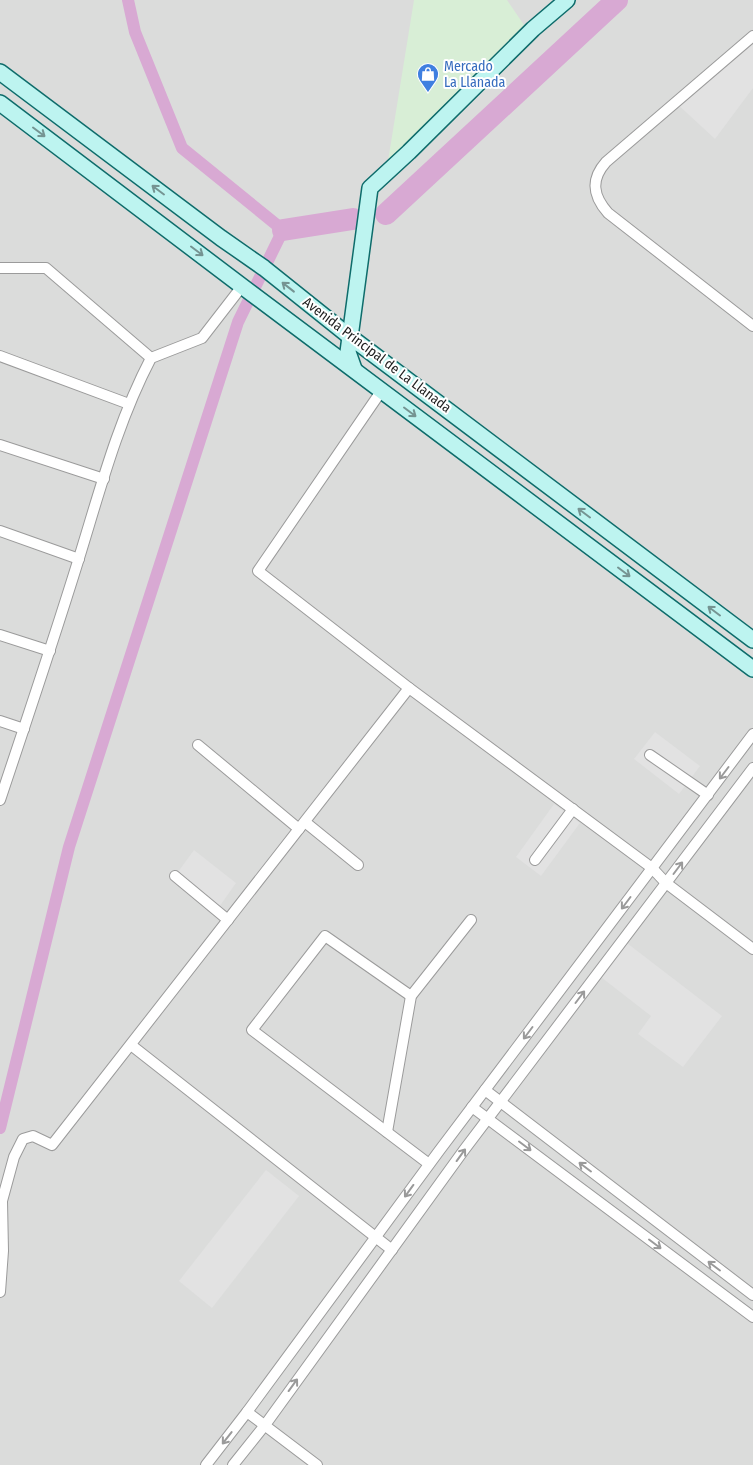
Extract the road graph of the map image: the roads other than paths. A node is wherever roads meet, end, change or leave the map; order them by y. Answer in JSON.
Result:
{"nodes":[{"id":1,"x":567,"y":0,"type":"edge"},
{"id":2,"x":753,"y":36,"type":"edge"},
{"id":3,"x":0,"y":72,"type":"edge"},
{"id":4,"x":0,"y":103,"type":"edge"},
{"id":5,"x":0,"y":268,"type":"edge"},
{"id":6,"x":242,"y":285,"type":"junction"},
{"id":7,"x":753,"y":326,"type":"edge"},
{"id":8,"x":350,"y":336,"type":"junction"},
{"id":9,"x":322,"y":346,"type":"junction"},
{"id":10,"x":0,"y":356,"type":"edge"},
{"id":11,"x":151,"y":358,"type":"junction"},
{"id":12,"x":354,"y":369,"type":"junction"},
{"id":13,"x":382,"y":390,"type":"junction"},
{"id":14,"x":129,"y":404,"type":"junction"},
{"id":15,"x":0,"y":445,"type":"edge"},
{"id":16,"x":104,"y":479,"type":"junction"},
{"id":17,"x":0,"y":531,"type":"edge"},
{"id":18,"x":79,"y":559,"type":"junction"},
{"id":19,"x":0,"y":635,"type":"edge"},
{"id":20,"x":753,"y":640,"type":"edge"},
{"id":21,"x":50,"y":650,"type":"junction"},
{"id":22,"x":753,"y":669,"type":"edge"},
{"id":23,"x":409,"y":688,"type":"junction"},
{"id":24,"x":0,"y":721,"type":"edge"},
{"id":25,"x":24,"y":729,"type":"junction"},
{"id":26,"x":753,"y":734,"type":"edge"},
{"id":27,"x":198,"y":745,"type":"dead end"},
{"id":28,"x":650,"y":755,"type":"dead end"},
{"id":29,"x":753,"y":768,"type":"edge"},
{"id":30,"x":708,"y":795,"type":"junction"},
{"id":31,"x":0,"y":800,"type":"edge"},
{"id":32,"x":573,"y":809,"type":"junction"},
{"id":33,"x":302,"y":825,"type":"junction"},
{"id":34,"x":535,"y":860,"type":"dead end"},
{"id":35,"x":358,"y":865,"type":"dead end"},
{"id":36,"x":652,"y":868,"type":"junction"},
{"id":37,"x":175,"y":876,"type":"dead end"},
{"id":38,"x":666,"y":883,"type":"junction"},
{"id":39,"x":228,"y":920,"type":"junction"},
{"id":40,"x":471,"y":920,"type":"dead end"},
{"id":41,"x":753,"y":949,"type":"edge"},
{"id":42,"x":412,"y":996,"type":"junction"},
{"id":43,"x":131,"y":1045,"type":"junction"},
{"id":44,"x":485,"y":1090,"type":"junction"},
{"id":45,"x":500,"y":1102,"type":"junction"},
{"id":46,"x":472,"y":1106,"type":"junction"},
{"id":47,"x":488,"y":1118,"type":"junction"},
{"id":48,"x":387,"y":1132,"type":"junction"},
{"id":49,"x":429,"y":1164,"type":"junction"},
{"id":50,"x":376,"y":1236,"type":"junction"},
{"id":51,"x":392,"y":1250,"type":"junction"},
{"id":52,"x":0,"y":1292,"type":"edge"},
{"id":53,"x":753,"y":1295,"type":"edge"},
{"id":54,"x":753,"y":1317,"type":"edge"},
{"id":55,"x":247,"y":1412,"type":"junction"},
{"id":56,"x":265,"y":1425,"type":"junction"},
{"id":57,"x":206,"y":1465,"type":"edge"},
{"id":58,"x":233,"y":1465,"type":"edge"},
{"id":59,"x":317,"y":1465,"type":"edge"}],
"edges":[{"from":1,"to":8,"type":"main road"},
{"from":2,"to":7,"type":"street"},
{"from":8,"to":3,"type":"main road","name":"Avenida Principal de La Llanada","one_way":true},
{"from":4,"to":6,"type":"main road","name":"Avenida Principal de La Llanada","one_way":true},
{"from":5,"to":11,"type":"street"},
{"from":6,"to":9,"type":"main road","name":"Avenida Principal de La Llanada"},
{"from":6,"to":11,"type":"street"},
{"from":8,"to":9,"type":"main road"},
{"from":8,"to":12,"type":"main road"},
{"from":20,"to":8,"type":"main road","name":"Avenida Principal de La Llanada","one_way":true},
{"from":9,"to":12,"type":"main road","name":"Avenida Principal de La Llanada"},
{"from":10,"to":14,"type":"street"},
{"from":11,"to":14,"type":"street"},
{"from":12,"to":13,"type":"main road","name":"Avenida Principal de La Llanada"},
{"from":13,"to":22,"type":"main road","name":"Avenida Principal de La Llanada","one_way":true},
{"from":13,"to":23,"type":"street"},
{"from":14,"to":16,"type":"street"},
{"from":15,"to":16,"type":"street"},
{"from":16,"to":18,"type":"street"},
{"from":17,"to":18,"type":"street"},
{"from":18,"to":21,"type":"street"},
{"from":19,"to":21,"type":"street"},
{"from":21,"to":25,"type":"street"},
{"from":23,"to":32,"type":"street"},
{"from":23,"to":33,"type":"street"},
{"from":24,"to":25,"type":"street"},
{"from":25,"to":31,"type":"street"},
{"from":26,"to":30,"type":"street","one_way":true},
{"from":27,"to":33,"type":"street"},
{"from":28,"to":30,"type":"street"},
{"from":38,"to":29,"type":"street","one_way":true},
{"from":30,"to":36,"type":"street"},
{"from":32,"to":34,"type":"street"},
{"from":32,"to":36,"type":"street"},
{"from":33,"to":35,"type":"street"},
{"from":33,"to":39,"type":"street"},
{"from":36,"to":38,"type":"street"},
{"from":36,"to":44,"type":"street","one_way":true},
{"from":37,"to":39,"type":"street"},
{"from":38,"to":41,"type":"street"},
{"from":45,"to":38,"type":"street","one_way":true},
{"from":39,"to":43,"type":"street"},
{"from":40,"to":42,"type":"street"},
{"from":42,"to":48,"type":"street"},
{"from":42,"to":48,"type":"street"},
{"from":43,"to":50,"type":"street"},
{"from":43,"to":52,"type":"street"},
{"from":44,"to":45,"type":"street"},
{"from":44,"to":46,"type":"street"},
{"from":45,"to":47,"type":"street"},
{"from":53,"to":45,"type":"street","one_way":true},
{"from":46,"to":47,"type":"street"},
{"from":46,"to":49,"type":"street"},
{"from":51,"to":47,"type":"street","one_way":true},
{"from":47,"to":54,"type":"street","one_way":true},
{"from":48,"to":49,"type":"street"},
{"from":49,"to":50,"type":"street","one_way":true},
{"from":50,"to":51,"type":"street"},
{"from":50,"to":55,"type":"street"},
{"from":56,"to":51,"type":"street","one_way":true},
{"from":55,"to":56,"type":"street"},
{"from":55,"to":57,"type":"street","one_way":true},
{"from":56,"to":58,"type":"street"},
{"from":56,"to":59,"type":"street"}]}
